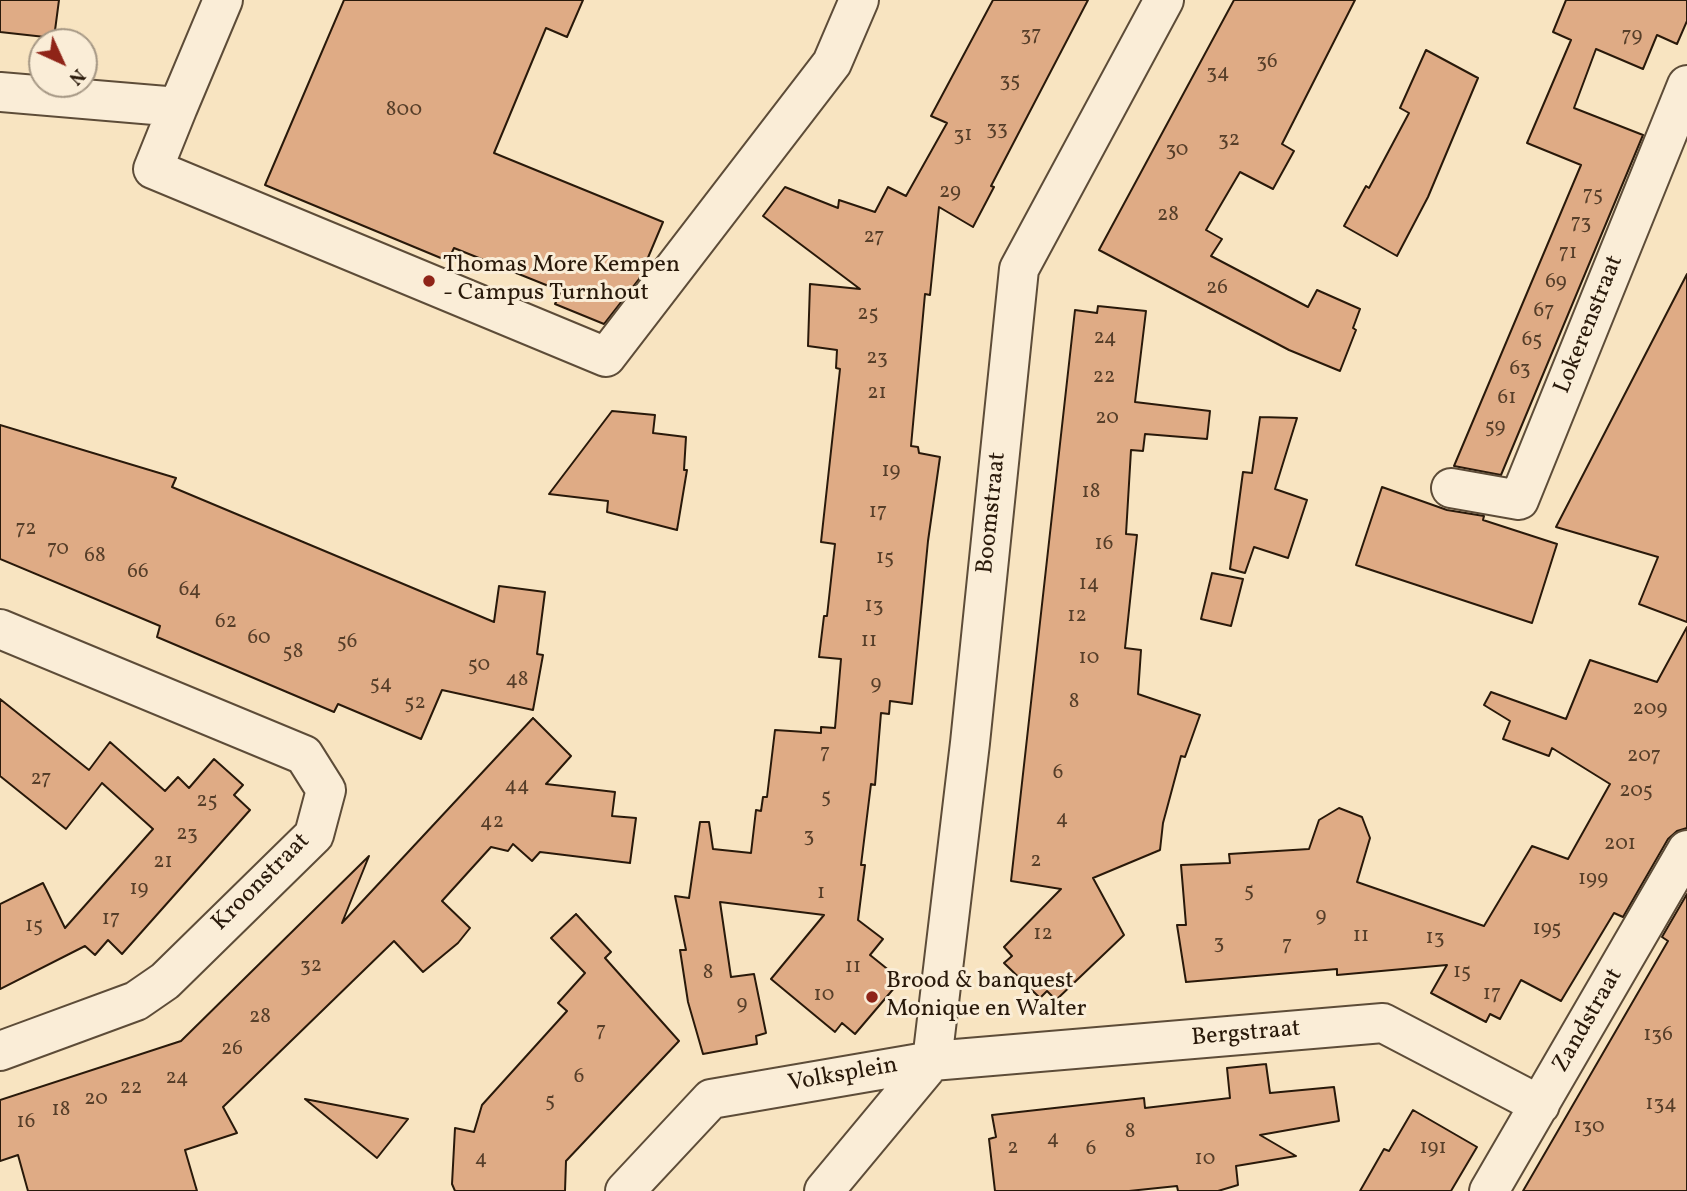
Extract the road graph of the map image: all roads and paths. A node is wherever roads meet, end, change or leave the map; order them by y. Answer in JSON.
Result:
{"nodes":[{"id":1,"x":223,"y":0,"type":"edge"},
{"id":2,"x":859,"y":0,"type":"edge"},
{"id":3,"x":1164,"y":0,"type":"edge"},
{"id":4,"x":1687,"y":85,"type":"edge"},
{"id":5,"x":0,"y":92,"type":"edge"},
{"id":6,"x":178,"y":107,"type":"junction"},
{"id":7,"x":1451,"y":488,"type":"dead end"},
{"id":8,"x":0,"y":629,"type":"edge"},
{"id":9,"x":1687,"y":850,"type":"edge"},
{"id":10,"x":0,"y":1051,"type":"edge"},
{"id":11,"x":932,"y":1061,"type":"junction"},
{"id":12,"x":1540,"y":1105,"type":"junction"},
{"id":13,"x":625,"y":1191,"type":"edge"},
{"id":14,"x":824,"y":1191,"type":"edge"},
{"id":15,"x":1489,"y":1191,"type":"edge"}],
"edges":[{"from":1,"to":6,"type":"street"},
{"from":2,"to":6,"type":"street"},
{"from":3,"to":11,"type":"street","name":"Boomstraat"},
{"from":4,"to":7,"type":"street","name":"Lokerenstraat"},
{"from":5,"to":6,"type":"street"},
{"from":8,"to":10,"type":"street","name":"Kroonstraat"},
{"from":9,"to":12,"type":"street","name":"Zandstraat"},
{"from":11,"to":12,"type":"street","name":"Bergstraat"},
{"from":11,"to":13,"type":"street","name":"Volksplein"},
{"from":11,"to":14,"type":"street","name":"Volksplein"},
{"from":12,"to":15,"type":"street","name":"Zandstraat"}]}
